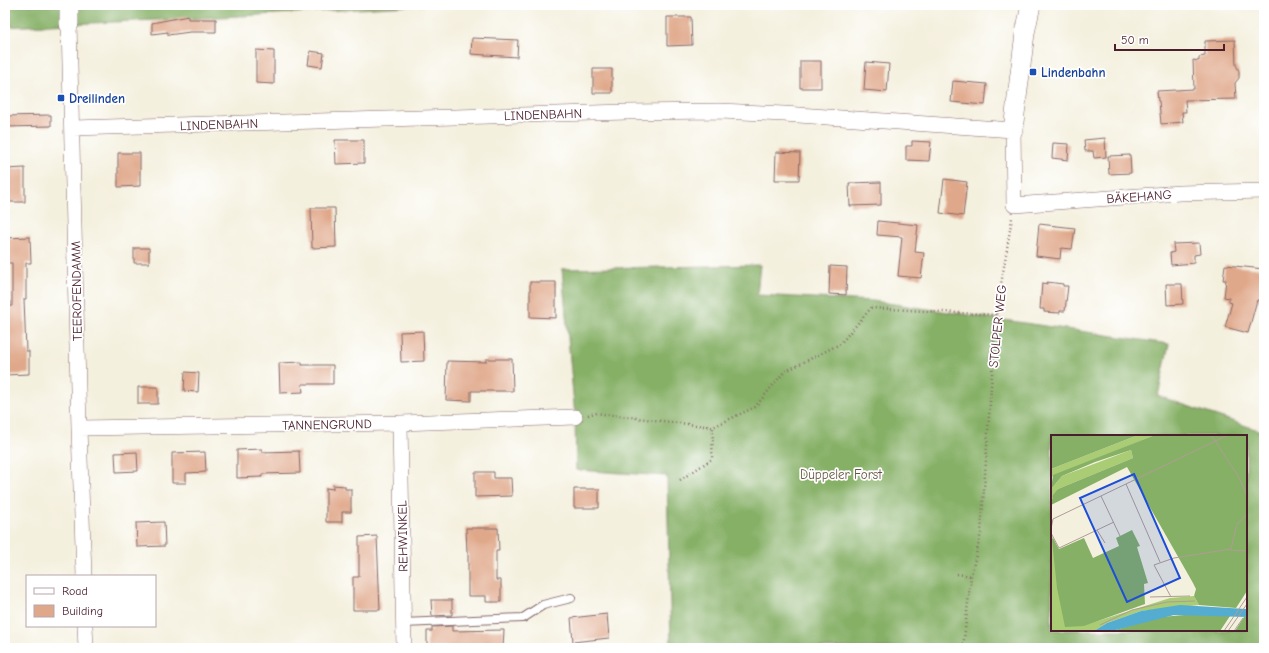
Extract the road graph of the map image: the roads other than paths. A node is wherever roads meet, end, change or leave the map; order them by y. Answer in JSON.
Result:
{"nodes":[{"id":1,"x":69,"y":5,"type":"edge"},
{"id":2,"x":1031,"y":5,"type":"edge"},
{"id":3,"x":69,"y":24,"type":"joint"},
{"id":4,"x":73,"y":128,"type":"junction"},
{"id":5,"x":1013,"y":130,"type":"junction"},
{"id":6,"x":1264,"y":191,"type":"edge"},
{"id":7,"x":575,"y":417,"type":"road end"},
{"id":8,"x":400,"y":423,"type":"junction"},
{"id":9,"x":79,"y":428,"type":"junction"},
{"id":10,"x":84,"y":575,"type":"edge"},
{"id":11,"x":571,"y":598,"type":"dead end"},
{"id":12,"x":403,"y":623,"type":"junction"},
{"id":13,"x":85,"y":627,"type":"edge"},
{"id":14,"x":86,"y":648,"type":"edge"},
{"id":15,"x":404,"y":648,"type":"edge"}],
"edges":[{"from":1,"to":3,"type":"street","name":"TEEROFENDAMM"},
{"from":2,"to":5,"type":"street"},
{"from":3,"to":4,"type":"street","name":"TEEROFENDAMM"},
{"from":4,"to":5,"type":"street","name":"LINDENBAHN"},
{"from":4,"to":9,"type":"street","name":"TEEROFENDAMM"},
{"from":5,"to":6,"type":"street","name":"BÄKEHANG"},
{"from":7,"to":8,"type":"street","name":"TANNENGRUND"},
{"from":8,"to":9,"type":"street","name":"TANNENGRUND"},
{"from":8,"to":12,"type":"street","name":"REHWINKEL"},
{"from":9,"to":10,"type":"street","name":"TEEROFENDAMM"},
{"from":11,"to":12,"type":"lane"},
{"from":12,"to":15,"type":"street","name":"REHWINKEL"},
{"from":13,"to":14,"type":"street"}]}
